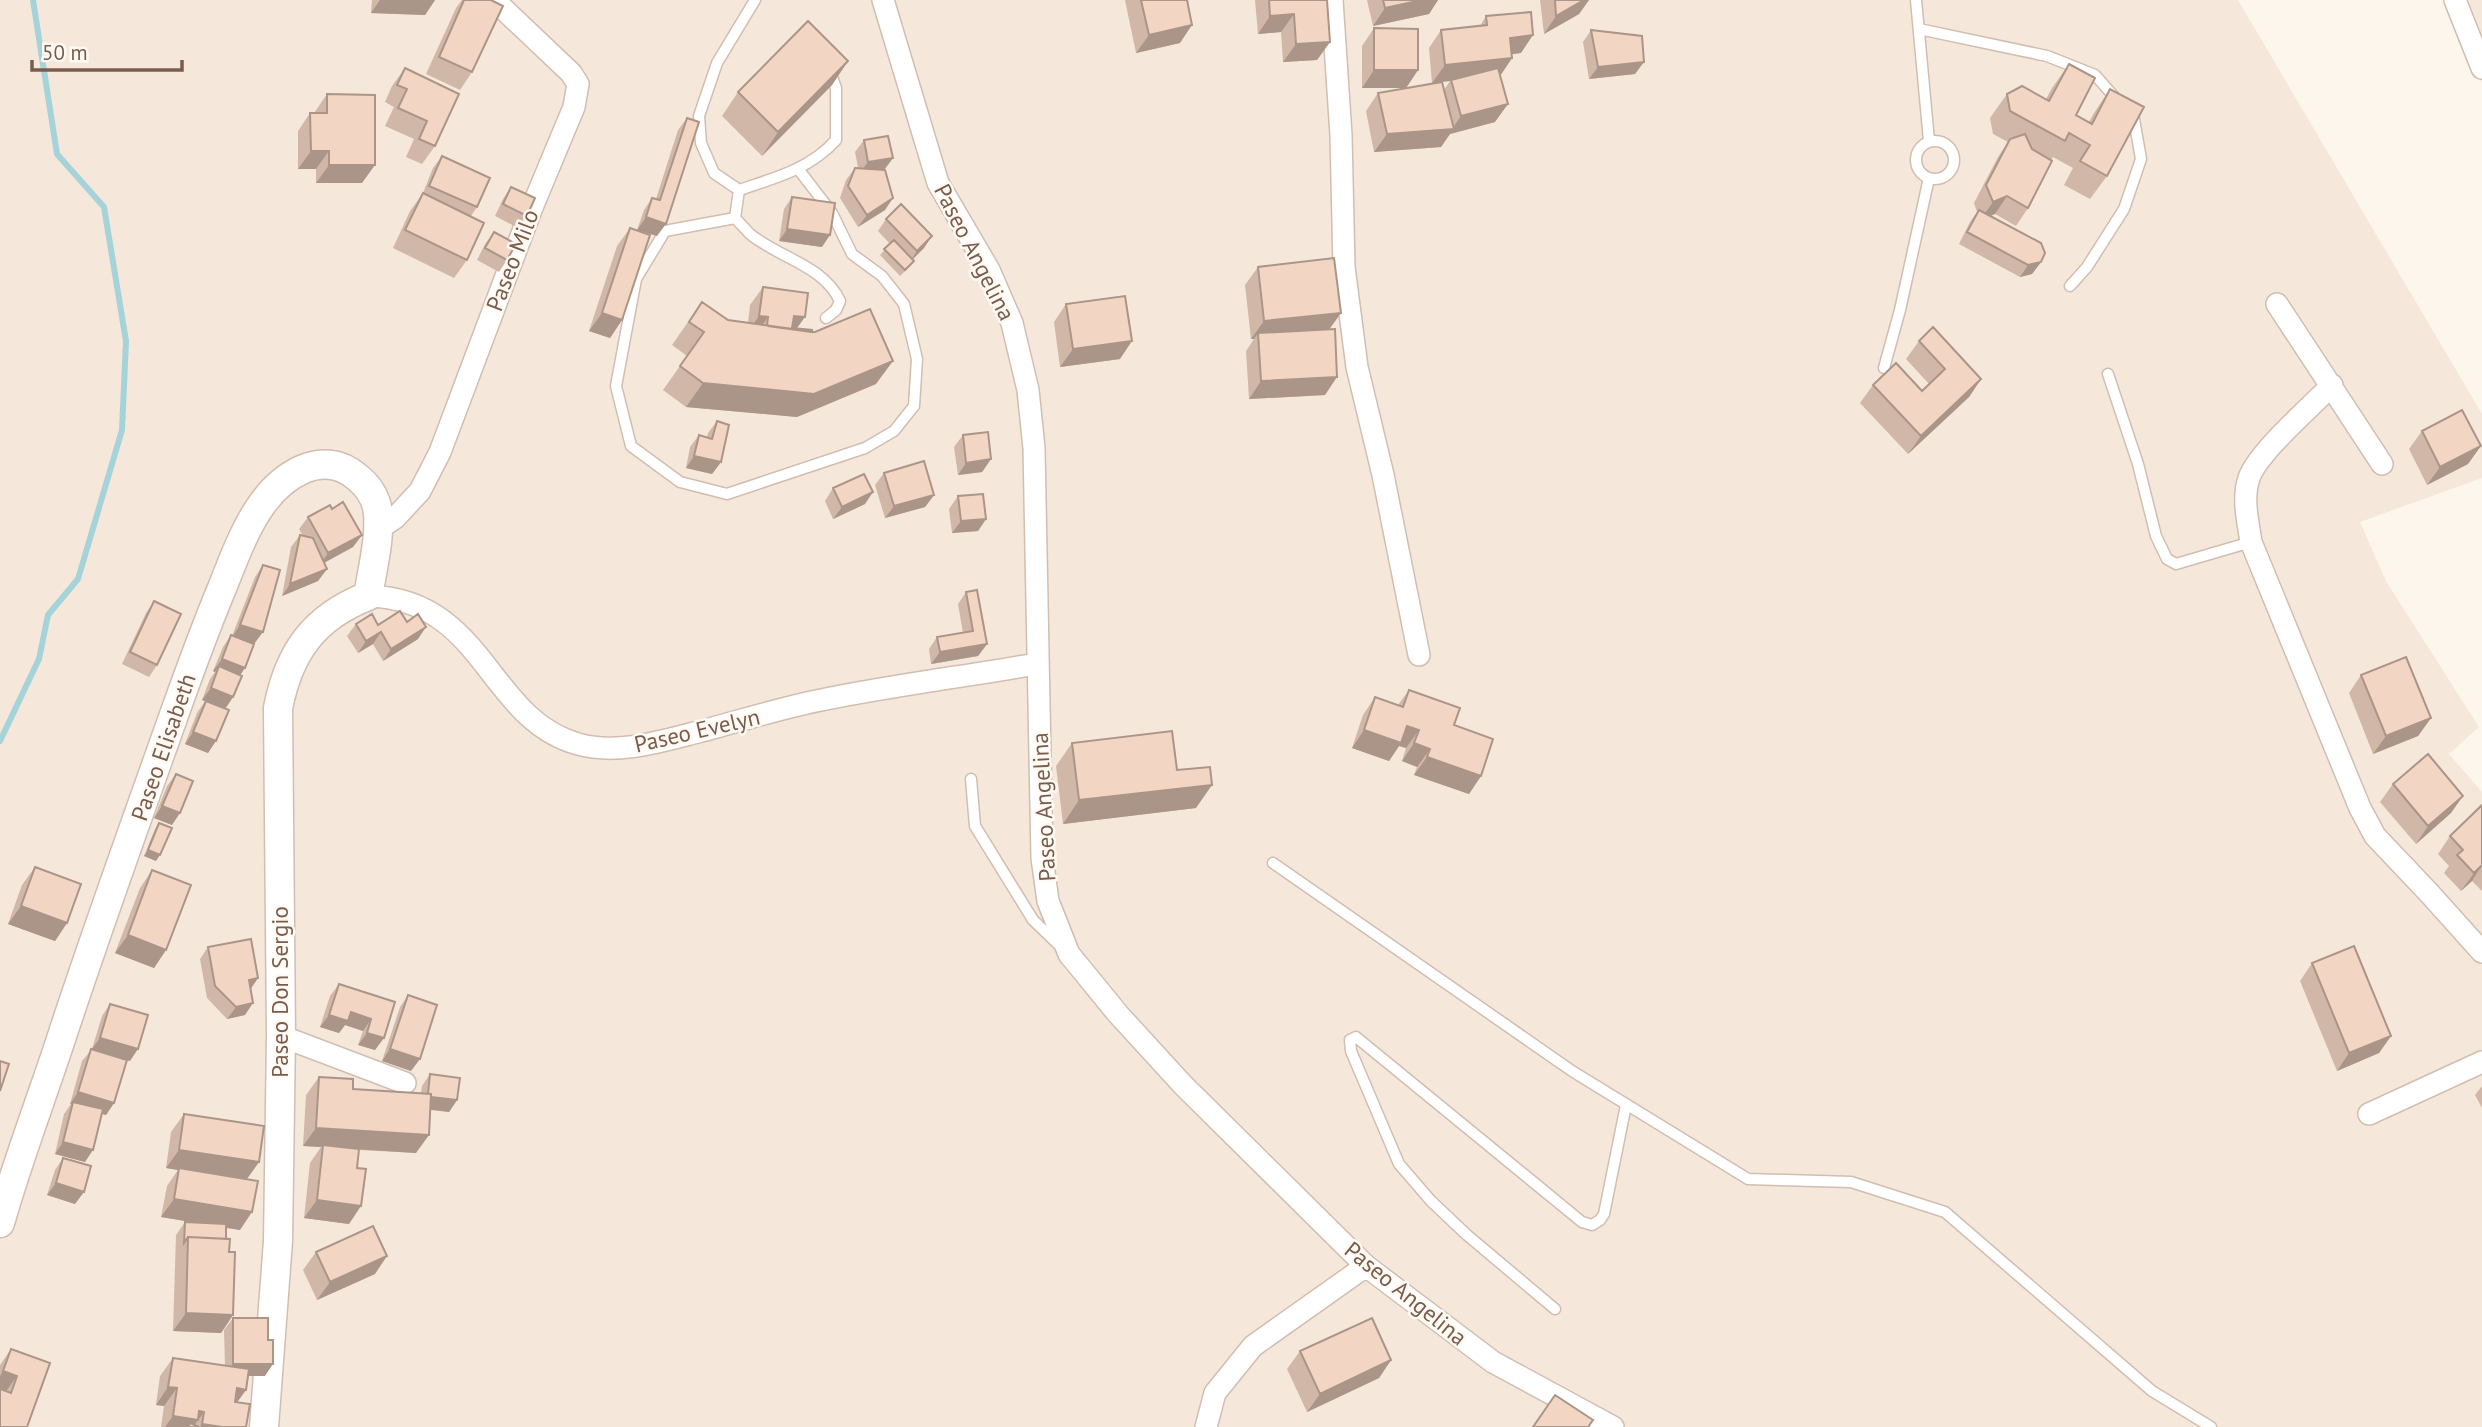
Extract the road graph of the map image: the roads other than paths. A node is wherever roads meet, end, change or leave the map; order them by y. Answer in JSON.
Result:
{"nodes":[{"id":1,"x":494,"y":0,"type":"edge"},
{"id":2,"x":755,"y":0,"type":"edge"},
{"id":3,"x":883,"y":0,"type":"edge"},
{"id":4,"x":1332,"y":0,"type":"edge"},
{"id":5,"x":1916,"y":0,"type":"edge"},
{"id":6,"x":2455,"y":0,"type":"edge"},
{"id":7,"x":1919,"y":29,"type":"junction"},
{"id":8,"x":828,"y":64,"type":"edge"},
{"id":9,"x":2482,"y":68,"type":"edge"},
{"id":10,"x":1929,"y":141,"type":"junction"},
{"id":11,"x":799,"y":170,"type":"junction"},
{"id":12,"x":1929,"y":178,"type":"junction"},
{"id":13,"x":739,"y":190,"type":"junction"},
{"id":14,"x":735,"y":218,"type":"junction"},
{"id":15,"x":2070,"y":286,"type":"dead end"},
{"id":16,"x":2277,"y":304,"type":"dead end"},
{"id":17,"x":826,"y":318,"type":"dead end"},
{"id":18,"x":1884,"y":368,"type":"dead end"},
{"id":19,"x":2108,"y":374,"type":"dead end"},
{"id":20,"x":2332,"y":385,"type":"junction"},
{"id":21,"x":2382,"y":464,"type":"dead end"},
{"id":22,"x":377,"y":530,"type":"junction"},
{"id":23,"x":2252,"y":542,"type":"junction"},
{"id":24,"x":368,"y":596,"type":"junction"},
{"id":25,"x":1419,"y":654,"type":"dead end"},
{"id":26,"x":1037,"y":664,"type":"junction"},
{"id":27,"x":971,"y":779,"type":"dead end"},
{"id":28,"x":1273,"y":863,"type":"dead end"},
{"id":29,"x":2482,"y":952,"type":"edge"},
{"id":30,"x":1069,"y":954,"type":"junction"},
{"id":31,"x":281,"y":1036,"type":"junction"},
{"id":32,"x":2482,"y":1062,"type":"edge"},
{"id":33,"x":405,"y":1083,"type":"dead end"},
{"id":34,"x":1626,"y":1105,"type":"junction"},
{"id":35,"x":2369,"y":1114,"type":"dead end"},
{"id":36,"x":0,"y":1223,"type":"edge"},
{"id":37,"x":1366,"y":1266,"type":"junction"},
{"id":38,"x":1555,"y":1310,"type":"dead end"},
{"id":39,"x":1609,"y":1426,"type":"edge"},
{"id":40,"x":264,"y":1427,"type":"edge"},
{"id":41,"x":1206,"y":1427,"type":"edge"},
{"id":42,"x":2211,"y":1427,"type":"edge"}],
"edges":[{"from":1,"to":22,"type":"street","name":"Paseo Milo"},
{"from":2,"to":13,"type":"lane"},
{"from":3,"to":26,"type":"street","name":"Paseo Angelina"},
{"from":4,"to":25,"type":"street"},
{"from":5,"to":7,"type":"lane"},
{"from":6,"to":9,"type":"street"},
{"from":7,"to":10,"type":"lane"},
{"from":7,"to":15,"type":"lane"},
{"from":8,"to":11,"type":"lane"},
{"from":10,"to":12,"type":"lane"},
{"from":10,"to":12,"type":"lane"},
{"from":11,"to":13,"type":"lane"},
{"from":11,"to":14,"type":"lane"},
{"from":12,"to":18,"type":"lane"},
{"from":13,"to":14,"type":"lane"},
{"from":14,"to":17,"type":"lane"},
{"from":16,"to":20,"type":"street"},
{"from":19,"to":23,"type":"lane"},
{"from":20,"to":21,"type":"street"},
{"from":20,"to":23,"type":"street"},
{"from":22,"to":24,"type":"street","name":"Paseo Elisabeth"},
{"from":22,"to":36,"type":"street","name":"Paseo Elisabeth"},
{"from":23,"to":29,"type":"street"},
{"from":24,"to":26,"type":"street","name":"Paseo Evelyn"},
{"from":24,"to":31,"type":"street","name":"Paseo Don Sergio"},
{"from":26,"to":30,"type":"street","name":"Paseo Angelina"},
{"from":27,"to":30,"type":"lane"},
{"from":28,"to":34,"type":"lane"},
{"from":30,"to":37,"type":"street","name":"Paseo Angelina"},
{"from":31,"to":33,"type":"street"},
{"from":31,"to":40,"type":"street","name":"Paseo Don Sergio"},
{"from":32,"to":35,"type":"street"},
{"from":34,"to":38,"type":"lane"},
{"from":34,"to":42,"type":"lane"},
{"from":37,"to":39,"type":"street","name":"Paseo Angelina"},
{"from":37,"to":41,"type":"street"}]}
